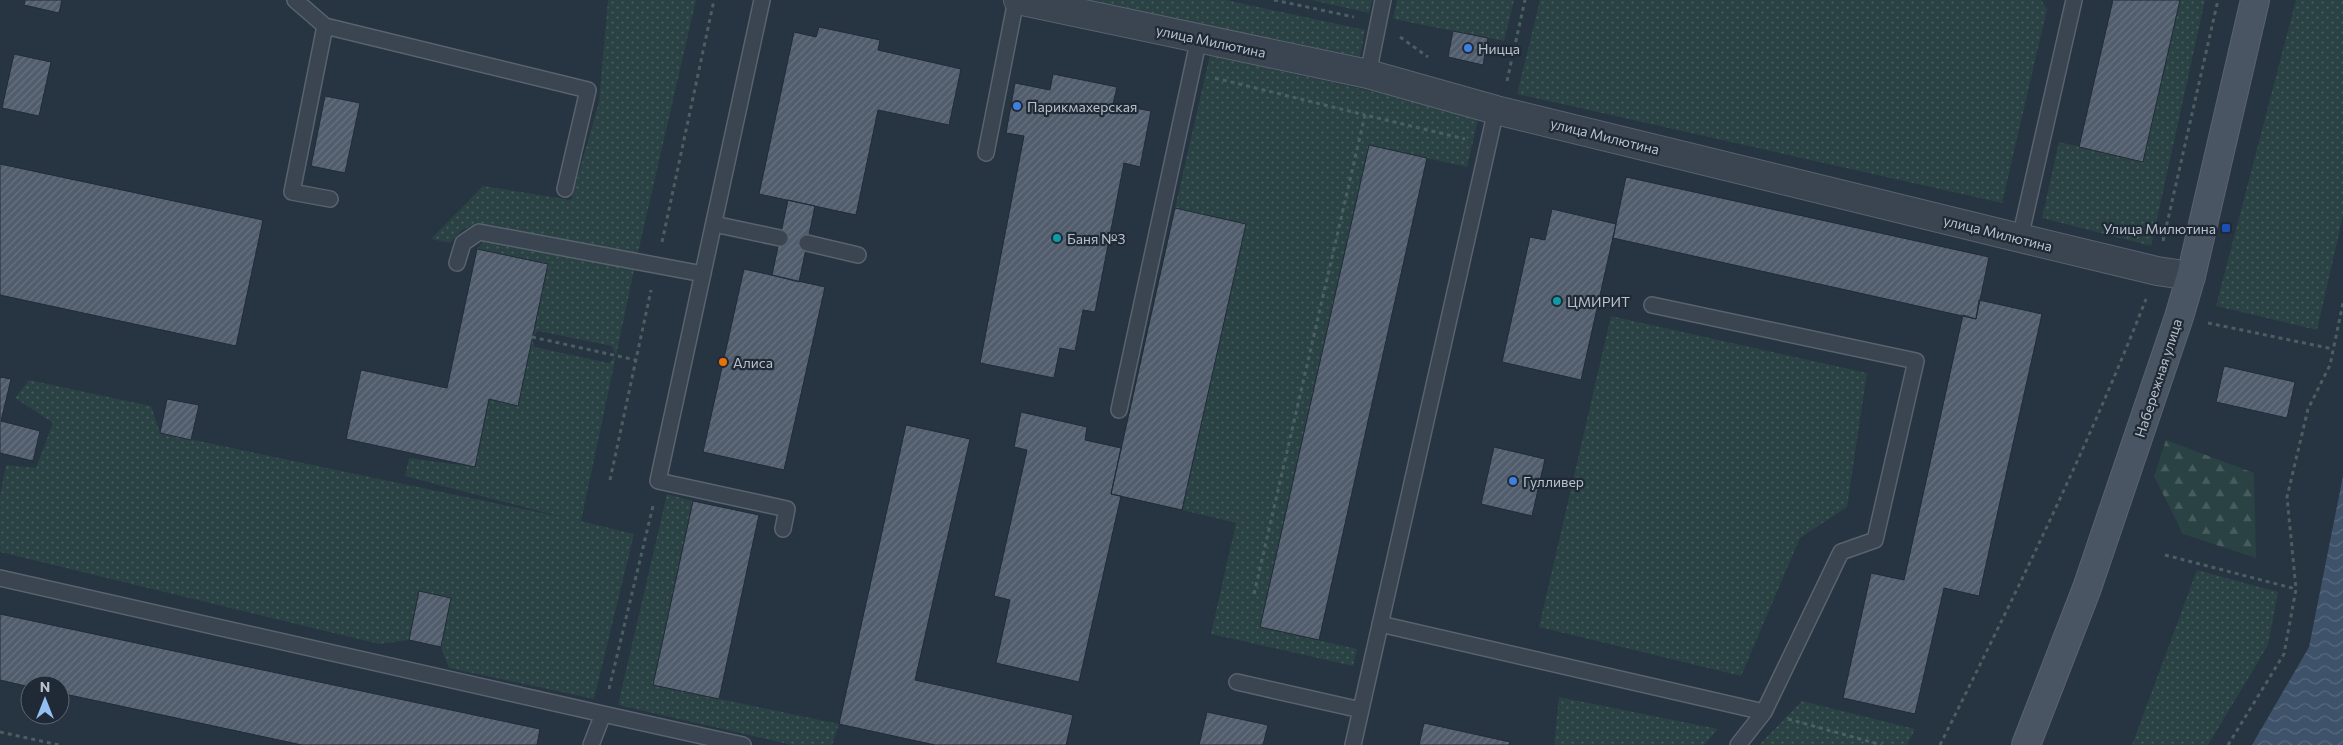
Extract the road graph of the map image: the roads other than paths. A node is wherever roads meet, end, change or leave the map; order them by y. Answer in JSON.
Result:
{"nodes":[{"id":1,"x":295,"y":0,"type":"edge"},
{"id":2,"x":762,"y":0,"type":"edge"},
{"id":3,"x":1017,"y":0,"type":"edge"},
{"id":4,"x":1383,"y":0,"type":"edge"},
{"id":5,"x":2074,"y":0,"type":"edge"},
{"id":6,"x":2255,"y":0,"type":"edge"},
{"id":7,"x":325,"y":26,"type":"junction"},
{"id":8,"x":1199,"y":38,"type":"junction"},
{"id":9,"x":1368,"y":74,"type":"junction"},
{"id":10,"x":1496,"y":110,"type":"junction"},
{"id":11,"x":986,"y":152,"type":"dead end"},
{"id":12,"x":565,"y":189,"type":"dead end"},
{"id":13,"x":330,"y":199,"type":"dead end"},
{"id":14,"x":714,"y":224,"type":"junction"},
{"id":15,"x":780,"y":238,"type":"dead end"},
{"id":16,"x":2020,"y":238,"type":"junction"},
{"id":17,"x":807,"y":243,"type":"dead end"},
{"id":18,"x":858,"y":255,"type":"dead end"},
{"id":19,"x":457,"y":263,"type":"dead end"},
{"id":20,"x":703,"y":274,"type":"junction"},
{"id":21,"x":2191,"y":276,"type":"junction"},
{"id":22,"x":1652,"y":305,"type":"dead end"},
{"id":23,"x":1118,"y":410,"type":"dead end"},
{"id":24,"x":783,"y":529,"type":"dead end"},
{"id":25,"x":0,"y":578,"type":"edge"},
{"id":26,"x":1380,"y":624,"type":"junction"},
{"id":27,"x":1237,"y":682,"type":"dead end"},
{"id":28,"x":1361,"y":710,"type":"junction"},
{"id":29,"x":1764,"y":712,"type":"junction"},
{"id":30,"x":603,"y":714,"type":"junction"},
{"id":31,"x":592,"y":745,"type":"edge"},
{"id":32,"x":743,"y":745,"type":"edge"},
{"id":33,"x":1353,"y":745,"type":"edge"},
{"id":34,"x":1738,"y":745,"type":"edge"},
{"id":35,"x":2026,"y":745,"type":"edge"}],
"edges":[{"from":1,"to":7,"type":"lane"},
{"from":2,"to":14,"type":"lane"},
{"from":3,"to":8,"type":"street","name":"улица Милютина"},
{"from":3,"to":11,"type":"lane"},
{"from":4,"to":9,"type":"lane"},
{"from":5,"to":16,"type":"lane"},
{"from":6,"to":21,"type":"main road","name":"Набережная улица"},
{"from":7,"to":12,"type":"lane"},
{"from":7,"to":13,"type":"lane"},
{"from":8,"to":9,"type":"street","name":"улица Милютина"},
{"from":8,"to":23,"type":"lane"},
{"from":9,"to":10,"type":"street","name":"улица Милютина"},
{"from":10,"to":16,"type":"street","name":"улица Милютина"},
{"from":10,"to":26,"type":"lane"},
{"from":14,"to":15,"type":"lane"},
{"from":14,"to":20,"type":"lane"},
{"from":16,"to":21,"type":"street","name":"улица Милютина"},
{"from":17,"to":18,"type":"lane"},
{"from":19,"to":20,"type":"lane"},
{"from":20,"to":24,"type":"lane"},
{"from":21,"to":35,"type":"main road","name":"Набережная улица"},
{"from":22,"to":29,"type":"lane"},
{"from":25,"to":30,"type":"lane"},
{"from":26,"to":28,"type":"lane"},
{"from":26,"to":29,"type":"lane"},
{"from":27,"to":28,"type":"lane"},
{"from":28,"to":33,"type":"lane"},
{"from":29,"to":34,"type":"lane"},
{"from":30,"to":31,"type":"lane"},
{"from":30,"to":32,"type":"lane"}]}
